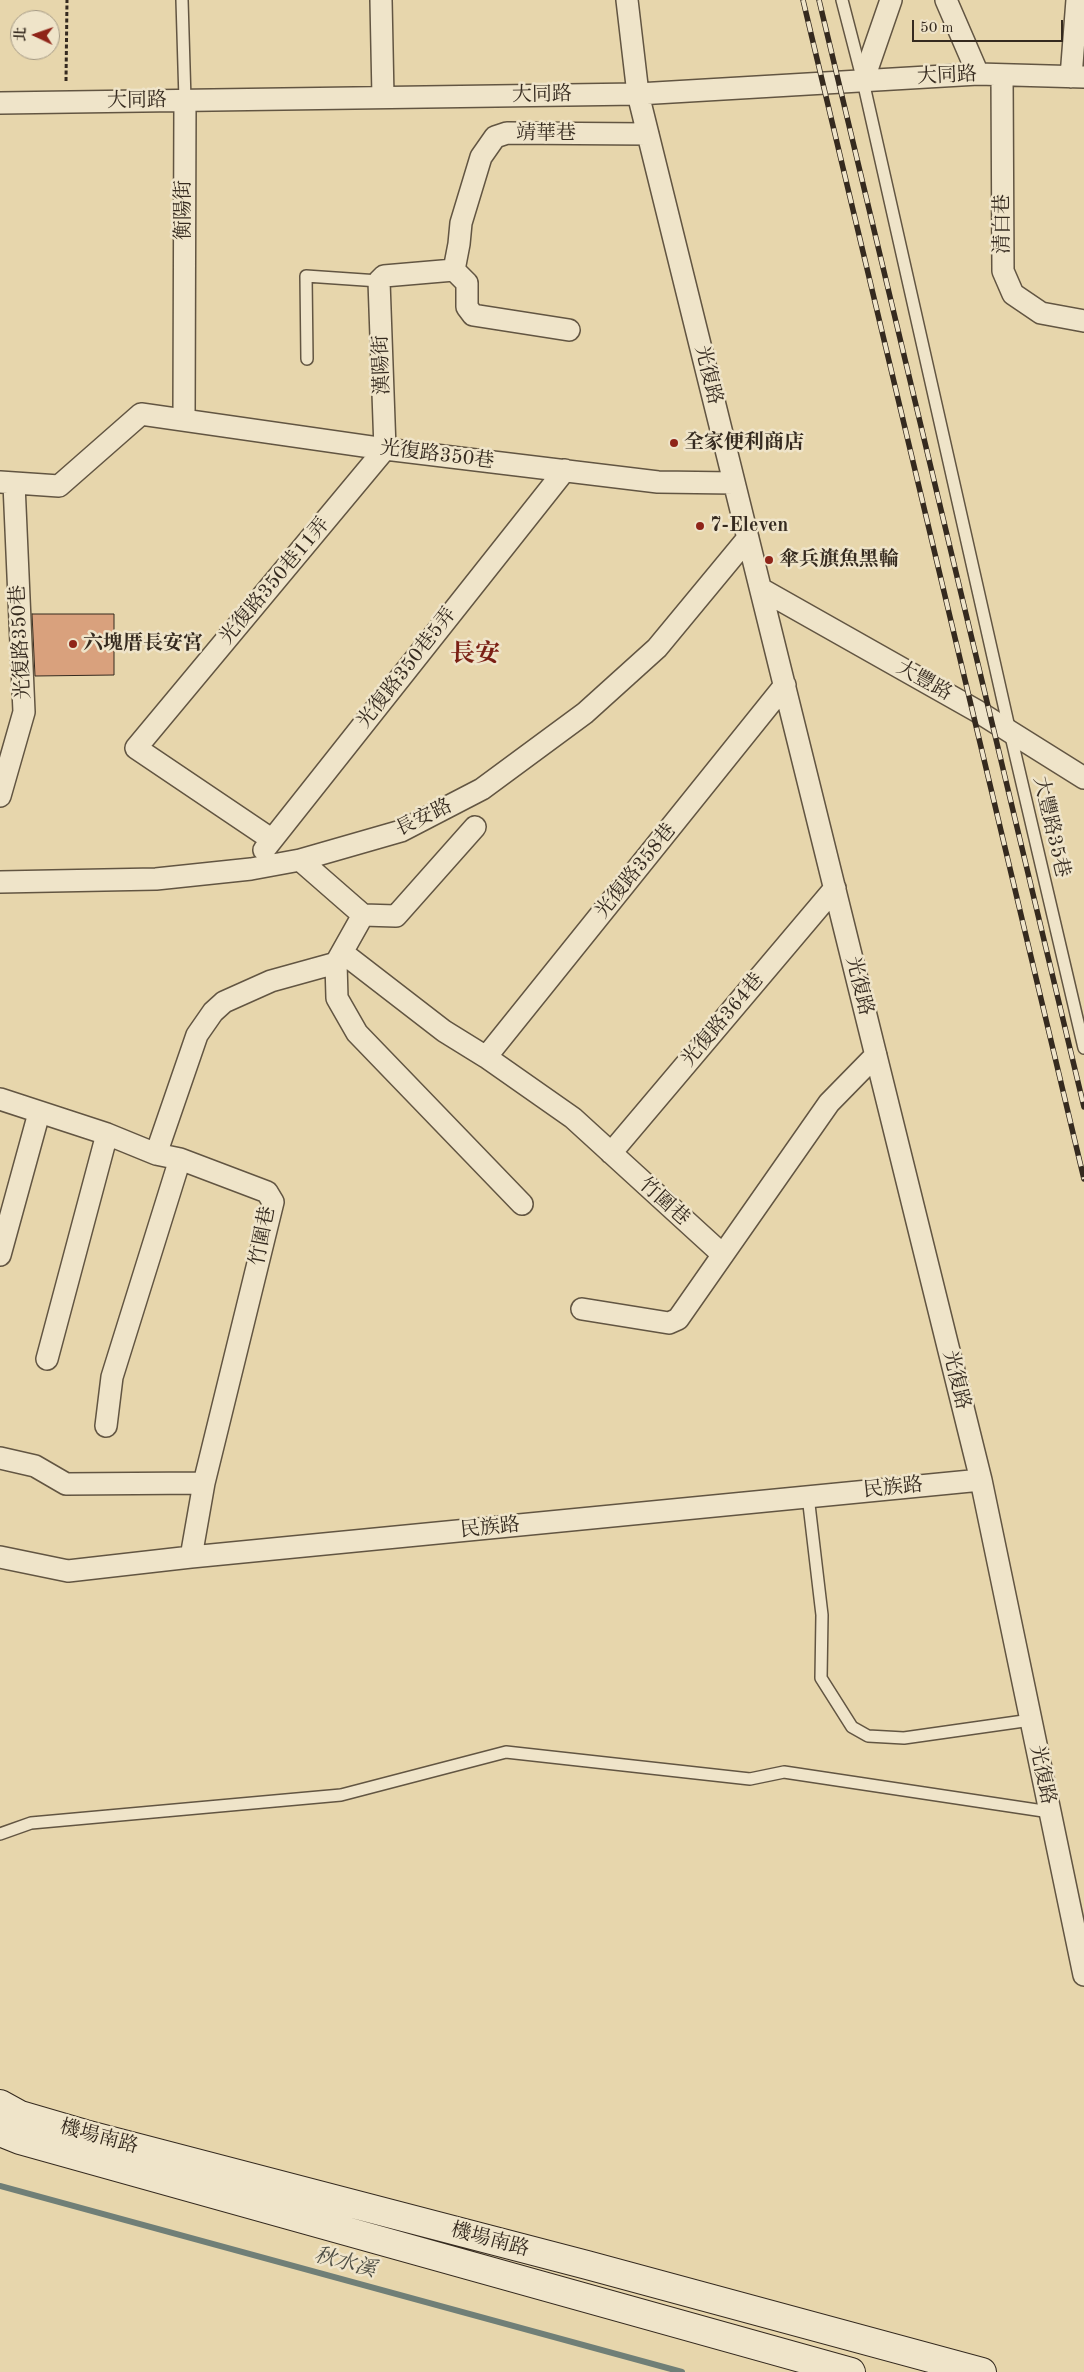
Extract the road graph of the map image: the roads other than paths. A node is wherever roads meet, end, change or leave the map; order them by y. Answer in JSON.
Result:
{"nodes":[{"id":1,"x":182,"y":0,"type":"edge"},
{"id":2,"x":381,"y":0,"type":"edge"},
{"id":3,"x":626,"y":0,"type":"edge"},
{"id":4,"x":842,"y":0,"type":"edge"},
{"id":5,"x":891,"y":0,"type":"edge"},
{"id":6,"x":946,"y":0,"type":"edge"},
{"id":7,"x":1077,"y":0,"type":"edge"},
{"id":8,"x":978,"y":74,"type":"junction"},
{"id":9,"x":1002,"y":75,"type":"junction"},
{"id":10,"x":1078,"y":77,"type":"edge"},
{"id":11,"x":863,"y":81,"type":"junction"},
{"id":12,"x":638,"y":94,"type":"junction"},
{"id":13,"x":383,"y":98,"type":"junction"},
{"id":14,"x":184,"y":100,"type":"junction"},
{"id":15,"x":0,"y":103,"type":"edge"},
{"id":16,"x":648,"y":134,"type":"junction"},
{"id":17,"x":454,"y":270,"type":"junction"},
{"id":18,"x":379,"y":281,"type":"junction"},
{"id":19,"x":1084,"y":322,"type":"edge"},
{"id":20,"x":569,"y":330,"type":"dead end"},
{"id":21,"x":307,"y":359,"type":"dead end"},
{"id":22,"x":184,"y":419,"type":"junction"},
{"id":23,"x":384,"y":449,"type":"junction"},
{"id":24,"x":565,"y":470,"type":"junction"},
{"id":25,"x":7,"y":483,"type":"edge"},
{"id":26,"x":734,"y":483,"type":"junction"},
{"id":27,"x":748,"y":538,"type":"junction"},
{"id":28,"x":761,"y":589,"type":"junction"},
{"id":29,"x":785,"y":685,"type":"junction"},
{"id":30,"x":1010,"y":732,"type":"junction"},
{"id":31,"x":1084,"y":778,"type":"edge"},
{"id":32,"x":0,"y":796,"type":"edge"},
{"id":33,"x":475,"y":827,"type":"dead end"},
{"id":34,"x":271,"y":839,"type":"junction"},
{"id":35,"x":300,"y":860,"type":"junction"},
{"id":36,"x":251,"y":869,"type":"junction"},
{"id":37,"x":0,"y":882,"type":"edge"},
{"id":38,"x":835,"y":888,"type":"junction"},
{"id":39,"x":363,"y":915,"type":"junction"},
{"id":40,"x":339,"y":958,"type":"junction"},
{"id":41,"x":1084,"y":1048,"type":"edge"},
{"id":42,"x":876,"y":1055,"type":"junction"},
{"id":43,"x":486,"y":1056,"type":"junction"},
{"id":44,"x":0,"y":1099,"type":"edge"},
{"id":45,"x":38,"y":1113,"type":"junction"},
{"id":46,"x":107,"y":1134,"type":"junction"},
{"id":47,"x":611,"y":1153,"type":"junction"},
{"id":48,"x":156,"y":1154,"type":"junction"},
{"id":49,"x":180,"y":1159,"type":"junction"},
{"id":50,"x":522,"y":1204,"type":"dead end"},
{"id":51,"x":722,"y":1254,"type":"junction"},
{"id":52,"x":0,"y":1255,"type":"edge"},
{"id":53,"x":582,"y":1309,"type":"dead end"},
{"id":54,"x":47,"y":1359,"type":"dead end"},
{"id":55,"x":106,"y":1426,"type":"dead end"},
{"id":56,"x":0,"y":1458,"type":"edge"},
{"id":57,"x":981,"y":1480,"type":"junction"},
{"id":58,"x":204,"y":1483,"type":"junction"},
{"id":59,"x":808,"y":1496,"type":"junction"},
{"id":60,"x":0,"y":1557,"type":"edge"},
{"id":61,"x":191,"y":1557,"type":"junction"},
{"id":62,"x":1031,"y":1720,"type":"junction"},
{"id":63,"x":1050,"y":1812,"type":"junction"},
{"id":64,"x":0,"y":1834,"type":"edge"},
{"id":65,"x":1084,"y":1975,"type":"edge"},
{"id":66,"x":0,"y":2104,"type":"edge"},
{"id":67,"x":0,"y":2132,"type":"edge"},
{"id":68,"x":851,"y":2372,"type":"edge"},
{"id":69,"x":982,"y":2372,"type":"edge"}],
"edges":[{"from":1,"to":14,"type":"lane","name":"衡陽街"},
{"from":2,"to":13,"type":"street"},
{"from":3,"to":12,"type":"street","name":"光復路"},
{"from":4,"to":11,"type":"lane","name":"大豐路35巷"},
{"from":5,"to":11,"type":"street"},
{"from":6,"to":8,"type":"street"},
{"from":7,"to":10,"type":"street"},
{"from":8,"to":9,"type":"street","name":"大同路"},
{"from":8,"to":11,"type":"street","name":"大同路"},
{"from":9,"to":10,"type":"street","name":"大同路"},
{"from":9,"to":19,"type":"street","name":"清白巷"},
{"from":11,"to":12,"type":"street","name":"大同路"},
{"from":11,"to":30,"type":"lane","name":"大豐路35巷"},
{"from":12,"to":13,"type":"street","name":"大同路"},
{"from":12,"to":16,"type":"street","name":"光復路"},
{"from":13,"to":14,"type":"street","name":"大同路"},
{"from":14,"to":15,"type":"street","name":"大同路"},
{"from":14,"to":22,"type":"street","name":"衡陽街"},
{"from":16,"to":17,"type":"street","name":"靖華巷"},
{"from":16,"to":26,"type":"street","name":"光復路"},
{"from":17,"to":18,"type":"street"},
{"from":17,"to":20,"type":"street"},
{"from":18,"to":21,"type":"lane"},
{"from":18,"to":23,"type":"street","name":"漢陽街"},
{"from":22,"to":23,"type":"street","name":"光復路350巷"},
{"from":22,"to":25,"type":"street","name":"光復路350巷"},
{"from":23,"to":24,"type":"street","name":"光復路350巷"},
{"from":23,"to":34,"type":"street","name":"光復路350巷11弄"},
{"from":24,"to":26,"type":"street","name":"光復路350巷"},
{"from":24,"to":34,"type":"street","name":"光復路350巷5弄"},
{"from":25,"to":32,"type":"street","name":"光復路350巷"},
{"from":26,"to":27,"type":"street","name":"光復路"},
{"from":27,"to":28,"type":"street","name":"光復路"},
{"from":27,"to":35,"type":"street","name":"長安路"},
{"from":28,"to":29,"type":"street","name":"光復路"},
{"from":28,"to":30,"type":"street","name":"大豐路"},
{"from":29,"to":38,"type":"street","name":"光復路"},
{"from":29,"to":43,"type":"street","name":"光復路358巷"},
{"from":30,"to":31,"type":"street","name":"大豐路"},
{"from":30,"to":41,"type":"lane","name":"大豐路35巷"},
{"from":33,"to":39,"type":"street"},
{"from":34,"to":36,"type":"street","name":"光復路350巷5弄"},
{"from":35,"to":36,"type":"street","name":"長安路"},
{"from":35,"to":39,"type":"street"},
{"from":36,"to":37,"type":"street","name":"長安路"},
{"from":38,"to":42,"type":"street","name":"光復路"},
{"from":38,"to":47,"type":"street","name":"光復路364巷"},
{"from":39,"to":40,"type":"street"},
{"from":40,"to":43,"type":"street","name":"竹圍巷"},
{"from":40,"to":48,"type":"street"},
{"from":40,"to":50,"type":"street"},
{"from":42,"to":51,"type":"street"},
{"from":42,"to":57,"type":"street","name":"光復路"},
{"from":43,"to":47,"type":"street","name":"竹圍巷"},
{"from":44,"to":45,"type":"street","name":"竹圍巷"},
{"from":45,"to":46,"type":"street","name":"竹圍巷"},
{"from":45,"to":52,"type":"street"},
{"from":46,"to":48,"type":"street","name":"竹圍巷"},
{"from":46,"to":54,"type":"street"},
{"from":47,"to":51,"type":"street","name":"竹圍巷"},
{"from":48,"to":49,"type":"street","name":"竹圍巷"},
{"from":49,"to":55,"type":"street"},
{"from":49,"to":58,"type":"street","name":"竹圍巷"},
{"from":51,"to":53,"type":"street"},
{"from":56,"to":58,"type":"street"},
{"from":57,"to":59,"type":"street","name":"民族路"},
{"from":57,"to":62,"type":"street","name":"光復路"},
{"from":58,"to":61,"type":"street","name":"竹圍巷"},
{"from":59,"to":61,"type":"street","name":"民族路"},
{"from":59,"to":62,"type":"lane"},
{"from":60,"to":61,"type":"street","name":"民族路"},
{"from":62,"to":63,"type":"street","name":"光復路"},
{"from":63,"to":64,"type":"lane"},
{"from":63,"to":65,"type":"street","name":"光復路"},
{"from":66,"to":69,"type":"street","name":"機場南路"},
{"from":67,"to":68,"type":"street","name":"機場南路"}]}
